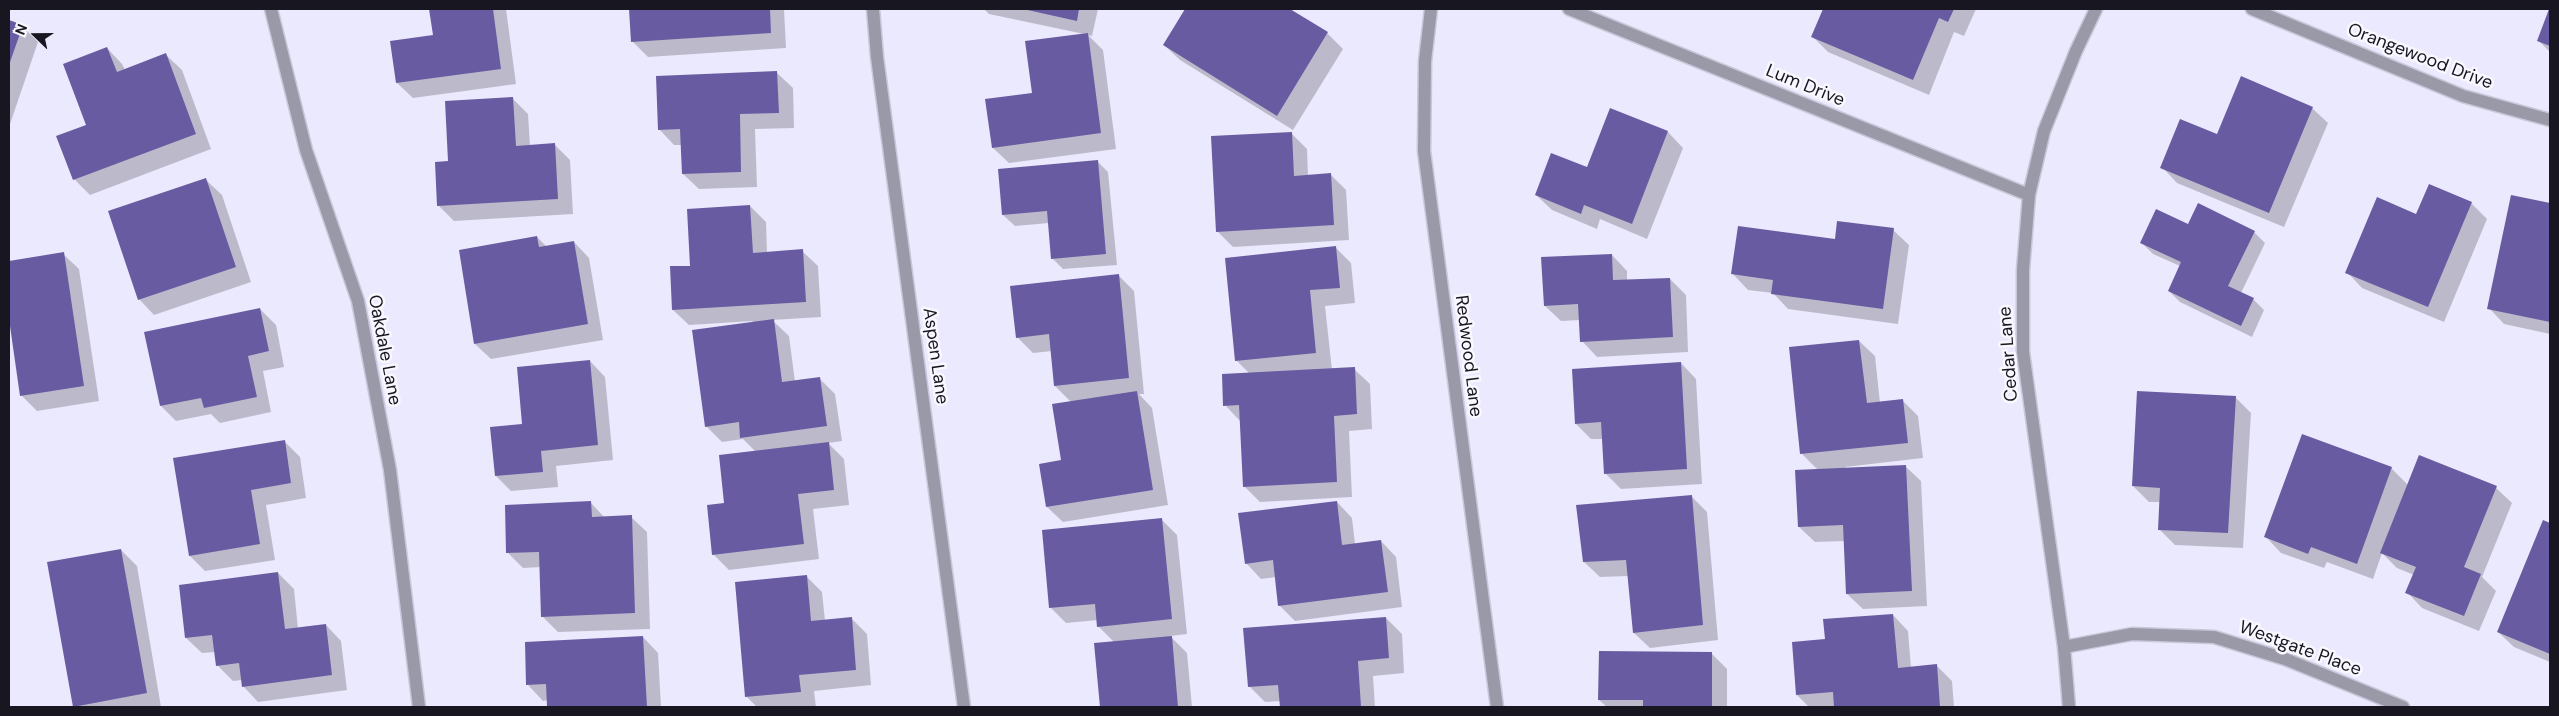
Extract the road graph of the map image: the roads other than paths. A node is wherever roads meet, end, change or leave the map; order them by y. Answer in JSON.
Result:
{"nodes":[{"id":1,"x":271,"y":9,"type":"edge"},
{"id":2,"x":873,"y":9,"type":"edge"},
{"id":3,"x":1431,"y":9,"type":"edge"},
{"id":4,"x":1569,"y":9,"type":"edge"},
{"id":5,"x":2096,"y":9,"type":"edge"},
{"id":6,"x":2252,"y":9,"type":"edge"},
{"id":7,"x":2550,"y":120,"type":"edge"},
{"id":8,"x":2029,"y":195,"type":"junction"},
{"id":9,"x":2064,"y":647,"type":"junction"},
{"id":10,"x":420,"y":707,"type":"edge"},
{"id":11,"x":964,"y":707,"type":"edge"},
{"id":12,"x":1496,"y":707,"type":"edge"},
{"id":13,"x":2069,"y":707,"type":"edge"},
{"id":14,"x":2403,"y":707,"type":"edge"}],
"edges":[{"from":1,"to":10,"type":"street","name":"Oakdale Lane"},
{"from":2,"to":11,"type":"street","name":"Aspen Lane"},
{"from":3,"to":12,"type":"street","name":"Redwood Lane"},
{"from":4,"to":8,"type":"street","name":"Lum Drive"},
{"from":5,"to":8,"type":"street","name":"Cedar Lane"},
{"from":6,"to":7,"type":"street","name":"Orangewood Drive"},
{"from":8,"to":9,"type":"street","name":"Cedar Lane"},
{"from":9,"to":13,"type":"street","name":"Cedar Lane"},
{"from":9,"to":14,"type":"street","name":"Westgate Place"}]}
